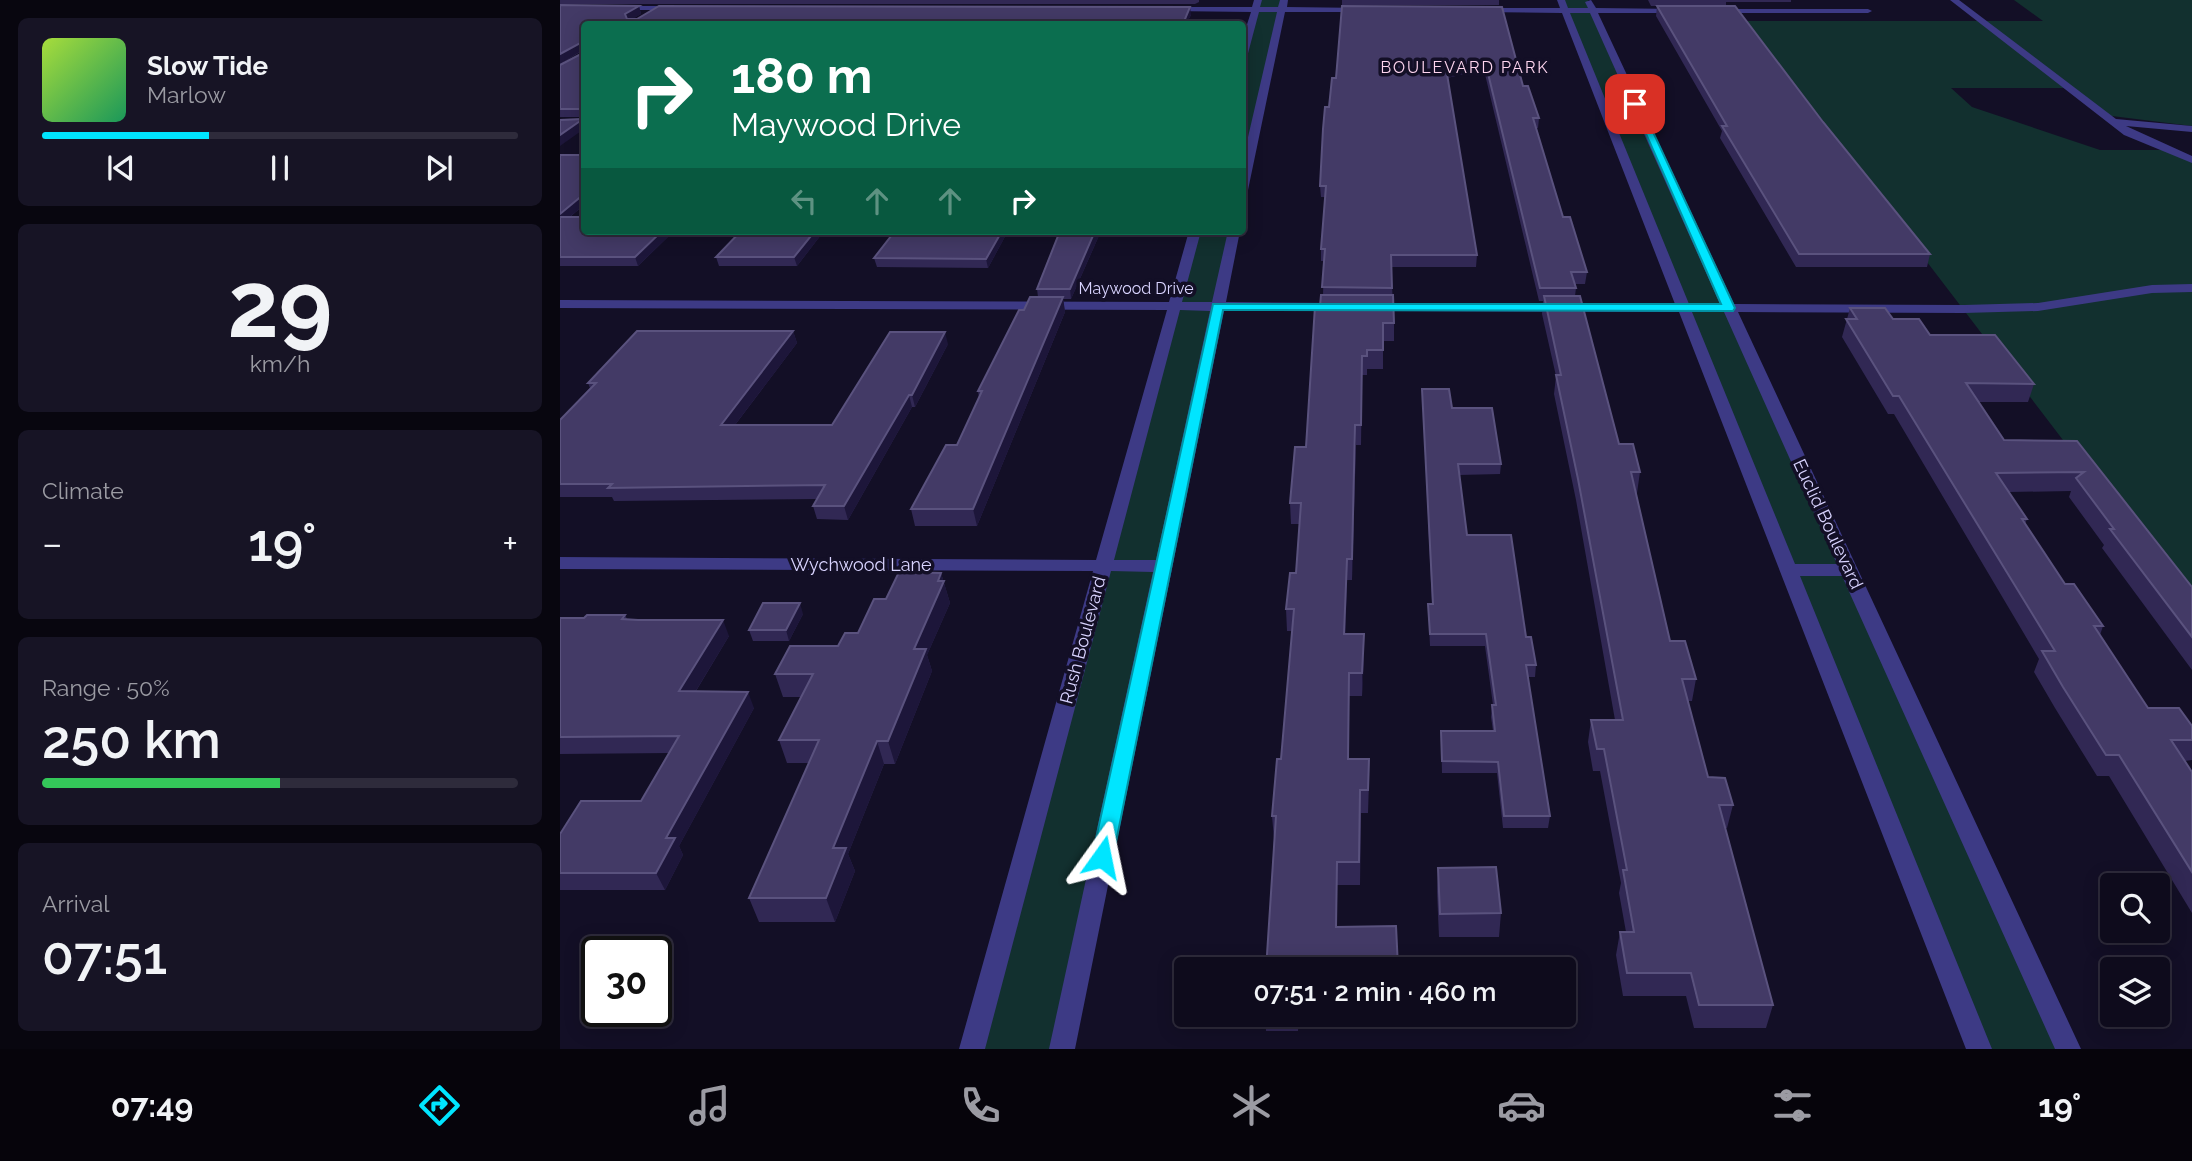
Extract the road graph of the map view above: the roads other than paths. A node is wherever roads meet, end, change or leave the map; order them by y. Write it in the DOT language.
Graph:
graph roads {
  1 [pos="672,0"];
  2 [pos="1835,0"];
  3 [pos="1954,0"];
  4 [pos="1257,5"];
  5 [pos="1283,5"];
  6 [pos="1563,5"];
  7 [pos="1590,5"];
  8 [pos="601,8"];
  9 [pos="660,8"];
  10 [pos="689,8"];
  11 [pos="1156,9"];
  12 [pos="1382,10"];
  13 [pos="1465,10"];
  14 [pos="1685,10"];
  15 [pos="1710,11"];
  16 [pos="1846,11"];
  17 [pos="1868,11"];
  18 [pos="643,18"];
  19 [pos="1246,43"];
  20 [pos="2114,122"];
  21 [pos="1246,125"];
  22 [pos="1256,125"];
  23 [pos="1628,126"];
  24 [pos="2192,129"];
  25 [pos="2192,160"];
  26 [pos="1246,171"];
  27 [pos="1194,235"];
  28 [pos="1233,235"];
  29 [pos="2192,288"];
  30 [pos="560,304"];
  31 [pos="1174,306"];
  32 [pos="1218,306"];
  33 [pos="1684,308"];
  34 [pos="1729,308"];
  35 [pos="560,564"];
  36 [pos="1103,566"];
  37 [pos="1163,566"];
  38 [pos="1788,570"];
  39 [pos="1849,570"];
  40 [pos="972,1049"];
  41 [pos="1062,1049"];
  42 [pos="1979,1049"];
  43 [pos="2068,1049"];
  1 -- 9 [label="street"];
  2 -- 16 [label="street"];
  3 -- 20 [label="street"];
  4 -- 5 [label="street"];
  4 -- 11 [label="street"];
  4 -- 19 [label="street"];
  5 -- 12 [label="street"];
  5 -- 22 [label="street"];
  6 -- 7 [label="street"];
  6 -- 13 [label="street"];
  6 -- 23 [label="street, Euclid Boulevard"];
  7 -- 14 [label="street"];
  7 -- 23 [label="street, Euclid Boulevard"];
  8 -- 9 [label="street"];
  9 -- 10 [label="street"];
  9 -- 18 [label="street"];
  15 -- 16 [label="street"];
  16 -- 17 [label="street"];
  20 -- 24 [label="street"];
  20 -- 25 [label="street"];
  21 -- 22 [label="street"];
  22 -- 26 [label="street"];
  23 -- 33 [label="street, Euclid Boulevard"];
  23 -- 34 [label="street, Euclid Boulevard"];
  27 -- 31 [label="street, Rush Boulevard"];
  28 -- 32 [label="street"];
  29 -- 34 [label="street, Maywood Drive"];
  30 -- 31 [label="street, Maywood Drive"];
  31 -- 32 [label="street, Maywood Drive"];
  31 -- 36 [label="street, Rush Boulevard"];
  32 -- 33 [label="street, Maywood Drive"];
  32 -- 37 [label="street"];
  33 -- 34 [label="street, Maywood Drive"];
  33 -- 38 [label="street, Euclid Boulevard"];
  34 -- 39 [label="street, Euclid Boulevard"];
  35 -- 36 [label="street, Wychwood Lane"];
  36 -- 37 [label="street, Wychwood Lane"];
  36 -- 40 [label="street, Rush Boulevard"];
  37 -- 41 [label="street"];
  38 -- 39 [label="street"];
  38 -- 42 [label="street, Euclid Boulevard"];
  39 -- 43 [label="street, Euclid Boulevard"];
}
